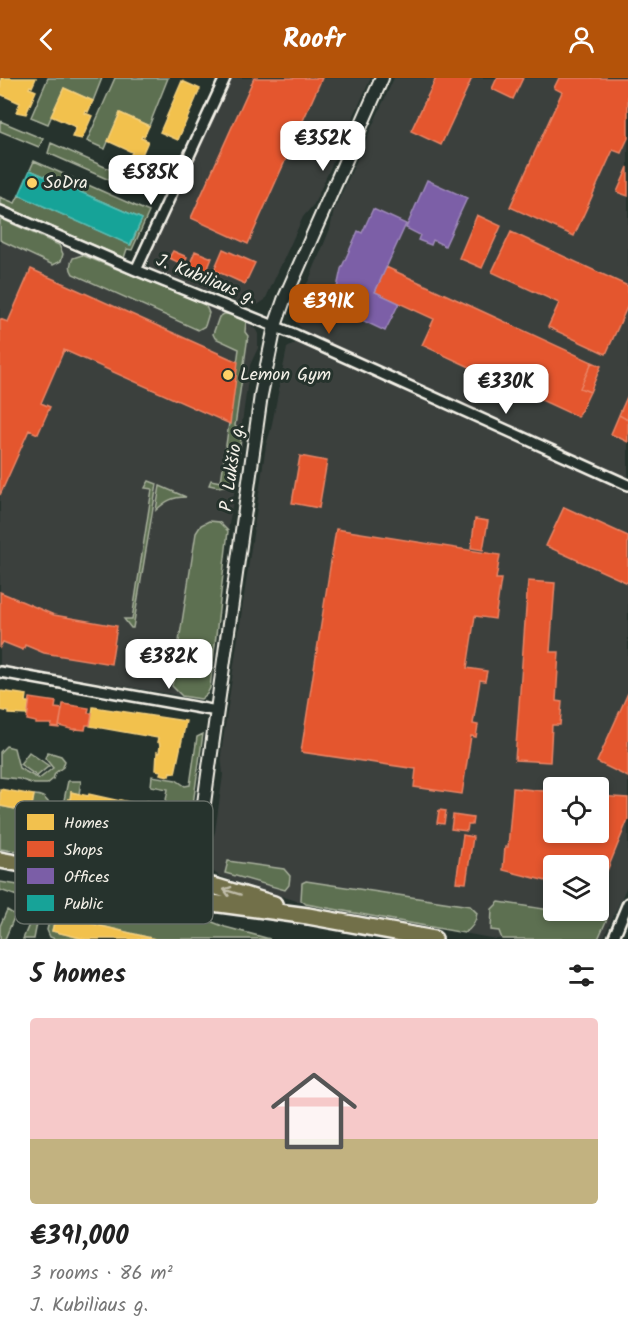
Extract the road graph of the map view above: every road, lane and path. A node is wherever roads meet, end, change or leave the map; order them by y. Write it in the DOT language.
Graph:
graph roads {
  1 [pos="225,78"];
  2 [pos="382,78"];
  3 [pos="0,211"];
  4 [pos="136,270"];
  5 [pos="275,326"];
  6 [pos="628,485"];
  7 [pos="0,672"];
  8 [pos="217,711"];
  9 [pos="204,801"];
  10 [pos="0,860"];
  11 [pos="15,863"];
  12 [pos="213,886"];
  13 [pos="213,903"];
  14 [pos="628,903"];
  15 [pos="308,916"];
  16 [pos="434,939"];
  17 [pos="613,939"];
  1 -- 4 [label="street"];
  2 -- 5 [label="street, P. Lukšio g."];
  3 -- 4 [label="street, J. Kubiliaus g."];
  4 -- 5 [label="street, J. Kubiliaus g."];
  5 -- 6 [label="street, J. Kubiliaus g."];
  5 -- 8 [label="street, P. Lukšio g."];
  7 -- 8 [label="street"];
  8 -- 9 [label="street, P. Lukšio g."];
  10 -- 11 [label="main road"];
  15 -- 12 [label="main road, one-way"];
  13 -- 15 [label="main road"];
  14 -- 17 [label="street"];
  15 -- 16 [label="main road"];
}
